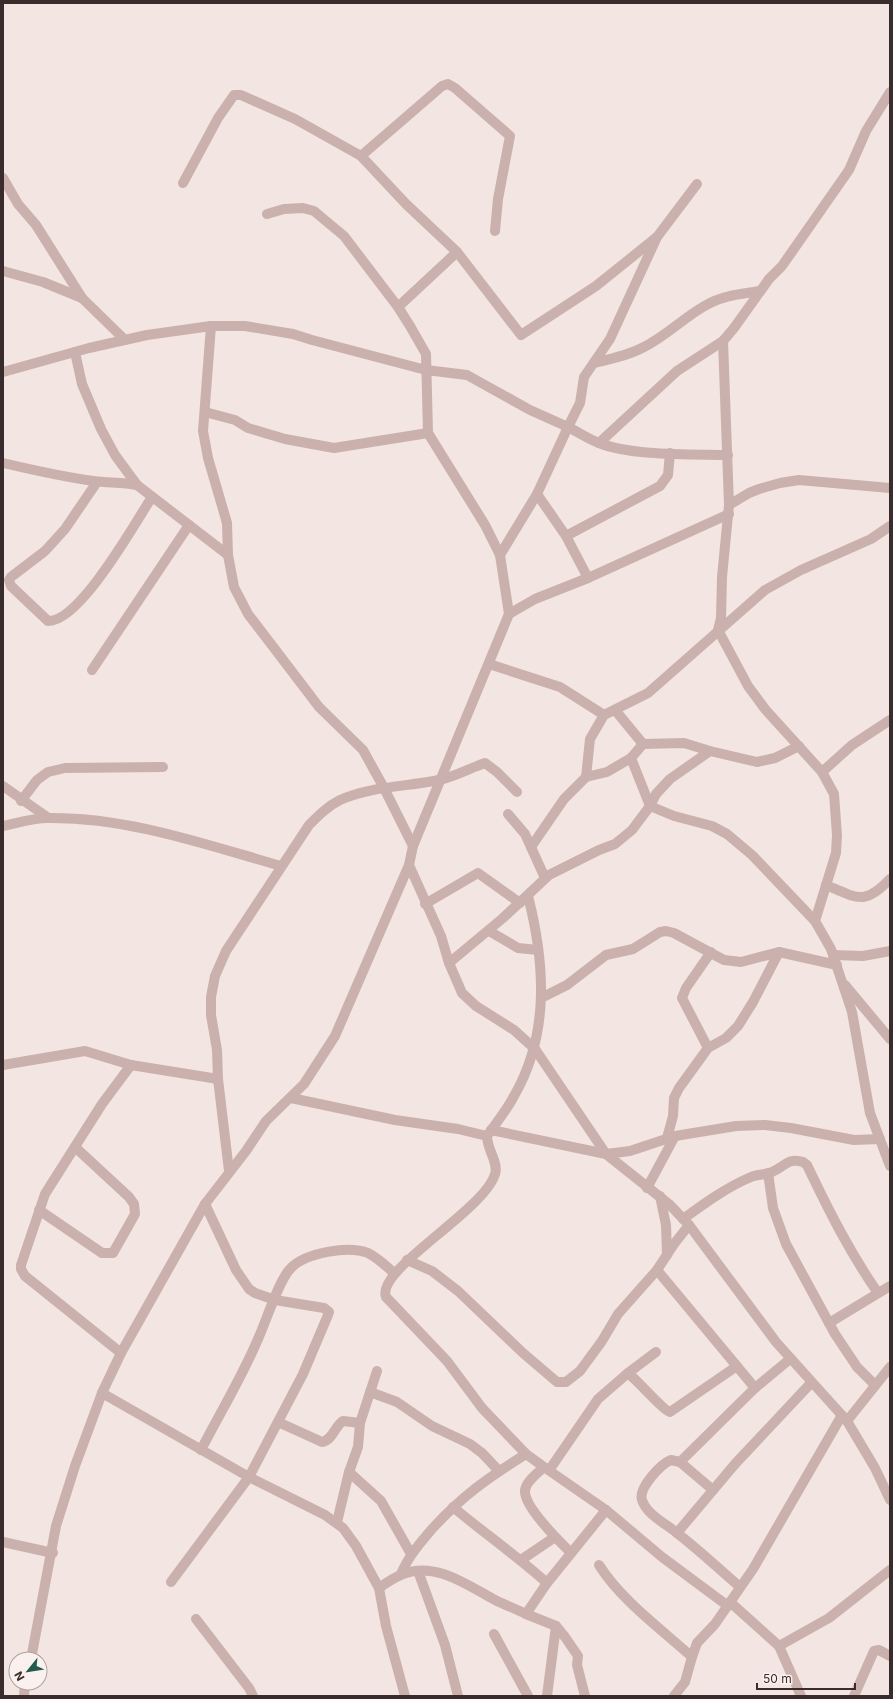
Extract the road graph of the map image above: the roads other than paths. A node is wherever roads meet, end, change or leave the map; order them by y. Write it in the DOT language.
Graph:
graph roads {
  1 [pos="890,92"];
  2 [pos="361,156"];
  3 [pos="3,178"];
  4 [pos="183,183"];
  5 [pos="697,184"];
  6 [pos="267,214"];
  7 [pos="495,231"];
  8 [pos="657,237"];
  9 [pos="457,252"];
  10 [pos="3,272"];
  11 [pos="760,291"];
  12 [pos="82,298"];
  13 [pos="398,307"];
  14 [pos="211,326"];
  15 [pos="125,340"];
  16 [pos="723,341"];
  17 [pos="75,352"];
  18 [pos="594,363"];
  19 [pos="426,370"];
  20 [pos="3,372"];
  21 [pos="205,412"];
  22 [pos="568,427"];
  23 [pos="428,433"];
  24 [pos="599,443"];
  25 [pos="670,453"];
  26 [pos="728,454"];
  27 [pos="3,463"];
  28 [pos="96,482"];
  29 [pos="137,485"];
  30 [pos="890,488"];
  31 [pos="537,494"];
  32 [pos="152,497"];
  33 [pos="729,509"];
  34 [pos="189,525"];
  35 [pos="890,526"];
  36 [pos="566,536"];
  37 [pos="228,555"];
  38 [pos="500,555"];
  39 [pos="588,578"];
  40 [pos="510,614"];
  41 [pos="718,630"];
  42 [pos="489,664"];
  43 [pos="92,670"];
  44 [pos="615,710"];
  45 [pos="604,715"];
  46 [pos="890,720"];
  47 [pos="643,744"];
  48 [pos="799,746"];
  49 [pos="710,751"];
  50 [pos="632,758"];
  51 [pos="163,767"];
  52 [pos="822,772"];
  53 [pos="586,777"];
  54 [pos="440,780"];
  55 [pos="3,786"];
  56 [pos="384,788"];
  57 [pos="517,792"];
  58 [pos="21,801"];
  59 [pos="650,806"];
  60 [pos="508,814"];
  61 [pos="47,817"];
  62 [pos="3,826"];
  63 [pos="413,846"];
  64 [pos="531,847"];
  65 [pos="409,865"];
  66 [pos="280,866"];
  67 [pos="545,878"];
  68 [pos="890,880"];
  69 [pos="826,885"];
  70 [pos="528,896"];
  71 [pos="520,903"];
  72 [pos="425,904"];
  73 [pos="815,921"];
  74 [pos="488,931"];
  75 [pos="538,950"];
  76 [pos="890,951"];
  77 [pos="711,952"];
  78 [pos="779,952"];
  79 [pos="833,955"];
  80 [pos="449,963"];
  81 [pos="837,965"];
  82 [pos="842,981"];
  83 [pos="541,998"];
  84 [pos="890,1038"];
  85 [pos="708,1048"];
  86 [pos="535,1049"];
  87 [pos="3,1065"];
  88 [pos="131,1065"];
  89 [pos="218,1079"];
  90 [pos="291,1098"];
  91 [pos="489,1133"];
  92 [pos="671,1137"];
  93 [pos="880,1138"];
  94 [pos="75,1147"];
  95 [pos="888,1149"];
  96 [pos="606,1154"];
  97 [pos="890,1166"];
  98 [pos="229,1171"];
  99 [pos="768,1173"];
  100 [pos="647,1188"];
  101 [pos="660,1196"];
  102 [pos="204,1204"];
  103 [pos="39,1210"];
  104 [pos="686,1222"];
  105 [pos="667,1255"];
  106 [pos="406,1260"];
  107 [pos="657,1270"];
  108 [pos="394,1273"];
  109 [pos="890,1286"];
  110 [pos="878,1293"];
  111 [pos="275,1300"];
  112 [pos="829,1323"];
  113 [pos="656,1352"];
  114 [pos="121,1353"];
  115 [pos="790,1358"];
  116 [pos="737,1366"];
  117 [pos="890,1367"];
  118 [pos="377,1371"];
  119 [pos="628,1373"];
  120 [pos="811,1382"];
  121 [pos="875,1385"];
  122 [pos="755,1388"];
  123 [pos="370,1392"];
  124 [pos="102,1393"];
  125 [pos="844,1418"];
  126 [pos="278,1422"];
  127 [pos="360,1423"];
  128 [pos="201,1450"];
  129 [pos="526,1454"];
  130 [pos="680,1462"];
  131 [pos="547,1468"];
  132 [pos="499,1471"];
  133 [pos="349,1472"];
  134 [pos="249,1477"];
  135 [pos="713,1490"];
  136 [pos="890,1500"];
  137 [pos="453,1507"];
  138 [pos="606,1510"];
  139 [pos="337,1522"];
  140 [pos="677,1533"];
  141 [pos="555,1537"];
  142 [pos="3,1542"];
  143 [pos="53,1553"];
  144 [pos="411,1554"];
  145 [pos="571,1554"];
  146 [pos="521,1560"];
  147 [pos="599,1565"];
  148 [pos="890,1570"];
  149 [pos="418,1571"];
  150 [pos="401,1574"];
  151 [pos="171,1582"];
  152 [pos="547,1583"];
  153 [pos="740,1587"];
  154 [pos="380,1588"];
  155 [pos="729,1604"];
  156 [pos="526,1614"];
  157 [pos="196,1619"];
  158 [pos="556,1626"];
  159 [pos="494,1634"];
  160 [pos="779,1646"];
  161 [pos="33,1651"];
  162 [pos="890,1656"];
  163 [pos="692,1657"];
  164 [pos="253,1696"];
  165 [pos="405,1696"];
  166 [pos="458,1696"];
  167 [pos="528,1696"];
  168 [pos="547,1696"];
  169 [pos="585,1696"];
  170 [pos="674,1696"];
  171 [pos="801,1696"];
  172 [pos="854,1696"];
  1 -- 11 [label="street"];
  2 -- 4 [label="street"];
  2 -- 7 [label="street"];
  2 -- 9 [label="street"];
  3 -- 12 [label="street"];
  5 -- 8 [label="street"];
  6 -- 13 [label="street"];
  8 -- 9 [label="street"];
  8 -- 18 [label="street"];
  9 -- 13 [label="street"];
  10 -- 12 [label="street"];
  11 -- 16 [label="street"];
  11 -- 18 [label="street"];
  12 -- 15 [label="street"];
  13 -- 19 [label="street"];
  14 -- 15 [label="street"];
  14 -- 19 [label="street"];
  14 -- 21 [label="street"];
  15 -- 17 [label="street"];
  16 -- 24 [label="street"];
  16 -- 26 [label="street"];
  17 -- 20 [label="street"];
  17 -- 29 [label="street"];
  18 -- 22 [label="street"];
  19 -- 22 [label="street"];
  19 -- 23 [label="street"];
  21 -- 23 [label="street"];
  21 -- 37 [label="street"];
  22 -- 24 [label="street"];
  22 -- 31 [label="street"];
  23 -- 38 [label="street"];
  24 -- 25 [label="street"];
  25 -- 26 [label="street"];
  25 -- 36 [label="street"];
  26 -- 33 [label="street"];
  27 -- 28 [label="street"];
  28 -- 29 [label="street"];
  28 -- 32 [label="street"];
  29 -- 32 [label="street"];
  30 -- 33 [label="street"];
  31 -- 36 [label="street"];
  31 -- 38 [label="street"];
  32 -- 34 [label="street"];
  33 -- 39 [label="street"];
  33 -- 41 [label="street"];
  34 -- 37 [label="street"];
  34 -- 43 [label="street"];
  35 -- 41 [label="street"];
  36 -- 39 [label="street"];
  37 -- 56 [label="street"];
  38 -- 40 [label="street"];
  39 -- 40 [label="street"];
  40 -- 42 [label="street"];
  41 -- 44 [label="street"];
  41 -- 48 [label="street"];
  42 -- 45 [label="street"];
  42 -- 54 [label="street"];
  44 -- 45 [label="street"];
  44 -- 47 [label="street"];
  45 -- 53 [label="street"];
  46 -- 52 [label="street"];
  47 -- 49 [label="street"];
  47 -- 50 [label="street"];
  48 -- 49 [label="street"];
  48 -- 52 [label="street"];
  49 -- 59 [label="street"];
  50 -- 53 [label="street"];
  50 -- 59 [label="street"];
  51 -- 58 [label="street"];
  52 -- 69 [label="street"];
  53 -- 64 [label="street"];
  54 -- 56 [label="street"];
  54 -- 57 [label="street"];
  54 -- 63 [label="street"];
  55 -- 58 [label="street"];
  56 -- 63 [label="street"];
  56 -- 66 [label="street"];
  58 -- 61 [label="street"];
  59 -- 67 [label="street"];
  59 -- 73 [label="street"];
  60 -- 64 [label="street"];
  61 -- 62 [label="street"];
  61 -- 66 [label="street"];
  63 -- 65 [label="street"];
  64 -- 67 [label="street"];
  65 -- 72 [label="street"];
  65 -- 90 [label="street"];
  66 -- 89 [label="street"];
  67 -- 70 [label="street"];
  68 -- 69 [label="street"];
  69 -- 73 [label="street"];
  70 -- 71 [label="street"];
  70 -- 75 [label="street"];
  71 -- 72 [label="street"];
  71 -- 74 [label="street"];
  72 -- 80 [label="street"];
  73 -- 79 [label="street"];
  74 -- 75 [label="street"];
  74 -- 80 [label="street"];
  75 -- 83 [label="street"];
  76 -- 79 [label="street"];
  77 -- 78 [label="street"];
  77 -- 83 [label="street"];
  77 -- 85 [label="street"];
  78 -- 81 [label="street"];
  78 -- 85 [label="street"];
  79 -- 81 [label="street"];
  80 -- 86 [label="street"];
  81 -- 82 [label="street"];
  82 -- 84 [label="street"];
  82 -- 93 [label="street"];
  83 -- 86 [label="street"];
  85 -- 92 [label="street"];
  86 -- 91 [label="street"];
  86 -- 96 [label="street"];
  87 -- 88 [label="street"];
  88 -- 89 [label="street"];
  88 -- 94 [label="street"];
  89 -- 98 [label="street"];
  90 -- 91 [label="street"];
  90 -- 98 [label="street"];
  91 -- 96 [label="street"];
  91 -- 106 [label="street"];
  92 -- 93 [label="street"];
  92 -- 96 [label="street"];
  92 -- 100 [label="street"];
  93 -- 95 [label="street"];
  94 -- 103 [label="street"];
  94 -- 103 [label="street"];
  95 -- 97 [label="street"];
  96 -- 100 [label="street"];
  98 -- 102 [label="street"];
  99 -- 104 [label="street"];
  99 -- 110 [label="street"];
  99 -- 112 [label="street"];
  100 -- 101 [label="street"];
  101 -- 104 [label="street"];
  101 -- 105 [label="street"];
  102 -- 111 [label="street"];
  102 -- 114 [label="street"];
  103 -- 114 [label="street"];
  104 -- 105 [label="street"];
  104 -- 115 [label="street"];
  105 -- 107 [label="street"];
  106 -- 107 [label="street"];
  106 -- 108 [label="street"];
  107 -- 116 [label="street"];
  108 -- 111 [label="street"];
  108 -- 129 [label="street"];
  109 -- 110 [label="street"];
  110 -- 112 [label="street"];
  111 -- 126 [label="street"];
  111 -- 128 [label="street"];
  112 -- 121 [label="street"];
  113 -- 119 [label="street"];
  114 -- 124 [label="street"];
  115 -- 120 [label="street"];
  115 -- 122 [label="street"];
  116 -- 119 [label="street"];
  116 -- 122 [label="street"];
  117 -- 121 [label="street"];
  118 -- 123 [label="street"];
  119 -- 131 [label="street"];
  120 -- 125 [label="street"];
  120 -- 135 [label="street"];
  121 -- 125 [label="street"];
  122 -- 130 [label="street"];
  123 -- 127 [label="street"];
  123 -- 132 [label="street"];
  124 -- 128 [label="street"];
  124 -- 143 [label="street"];
  125 -- 136 [label="street"];
  125 -- 153 [label="street"];
  126 -- 127 [label="street"];
  126 -- 134 [label="street"];
  127 -- 133 [label="street"];
  128 -- 134 [label="street"];
  129 -- 131 [label="street"];
  129 -- 132 [label="street"];
  130 -- 135 [label="street"];
  130 -- 140 [label="street"];
  131 -- 138 [label="street"];
  131 -- 141 [label="street"];
  132 -- 137 [label="street"];
  133 -- 139 [label="street"];
  133 -- 144 [label="street"];
  134 -- 139 [label="street"];
  134 -- 151 [label="street"];
  135 -- 140 [label="street"];
  137 -- 144 [label="street"];
  137 -- 146 [label="street"];
  138 -- 145 [label="street"];
  138 -- 155 [label="street"];
  139 -- 154 [label="street"];
  140 -- 153 [label="street"];
  141 -- 145 [label="street"];
  141 -- 146 [label="street"];
  142 -- 143 [label="street"];
  143 -- 161 [label="street"];
  144 -- 150 [label="street"];
  145 -- 152 [label="street"];
  146 -- 152 [label="street"];
  147 -- 163 [label="street"];
  148 -- 160 [label="street"];
  149 -- 150 [label="street"];
  149 -- 156 [label="street"];
  149 -- 166 [label="street"];
  150 -- 154 [label="street"];
  152 -- 156 [label="street"];
  153 -- 155 [label="street"];
  154 -- 165 [label="street"];
  155 -- 160 [label="street"];
  155 -- 163 [label="street"];
  156 -- 158 [label="street"];
  157 -- 164 [label="street"];
  158 -- 168 [label="street"];
  158 -- 169 [label="street"];
  159 -- 167 [label="street"];
  160 -- 171 [label="street"];
  162 -- 172 [label="street"];
  163 -- 170 [label="street"];
}
